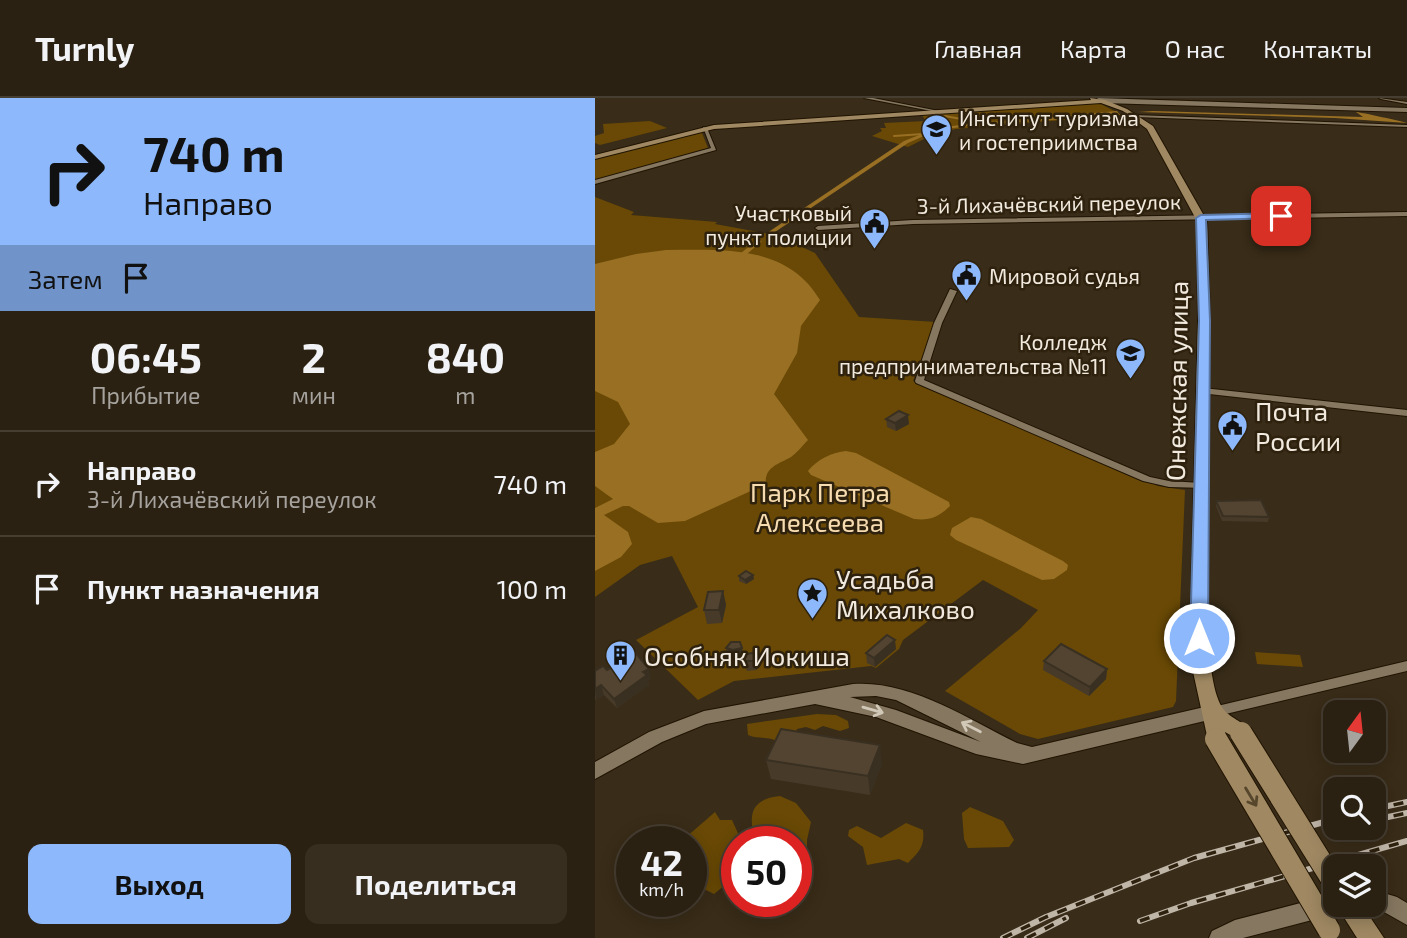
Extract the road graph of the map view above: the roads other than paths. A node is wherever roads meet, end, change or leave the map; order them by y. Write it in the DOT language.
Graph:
graph roads {
  1 [pos="866,98"];
  2 [pos="1093,98"];
  3 [pos="1381,98"];
  4 [pos="1102,99"];
  5 [pos="1407,103"];
  6 [pos="1407,110"];
  7 [pos="942,112"];
  8 [pos="1136,116"];
  9 [pos="1407,126"];
  10 [pos="705,128"];
  11 [pos="595,157"];
  12 [pos="595,182"];
  13 [pos="1407,209"];
  14 [pos="1392,214"];
  15 [pos="1407,214"];
  16 [pos="1201,218"];
  17 [pos="818,228"];
  18 [pos="953,291"];
  19 [pos="1203,391"];
  20 [pos="1407,413"];
  21 [pos="1201,486"];
  22 [pos="1407,666"];
  23 [pos="1213,712"];
  24 [pos="595,771"];
  25 [pos="1323,865"];
  26 [pos="1386,903"];
  27 [pos="1323,907"];
  28 [pos="1407,915"];
  29 [pos="1332,935"];
  30 [pos="1220,938"];
  1 -- 7 [label="street"];
  2 -- 4 [label="main road, Онежская улица"];
  3 -- 5 [label="street"];
  4 -- 6 [label="street"];
  4 -- 7 [label="main road"];
  4 -- 8 [label="main road, Онежская улица"];
  7 -- 10 [label="main road"];
  8 -- 9 [label="street"];
  8 -- 16 [label="main road, Онежская улица"];
  10 -- 11 [label="main road"];
  10 -- 12 [label="street"];
  13 -- 14 [label="street"];
  14 -- 15 [label="street, 3-й Лихачёвский переулок"];
  14 -- 16 [label="street, 3-й Лихачёвский переулок"];
  16 -- 17 [label="street, 3-й Лихачёвский переулок"];
  16 -- 19 [label="main road, Онежская улица"];
  18 -- 21 [label="street"];
  19 -- 20 [label="street"];
  19 -- 21 [label="main road, Онежская улица"];
  21 -- 23 [label="main road, Онежская улица"];
  22 -- 23 [label="street"];
  23 -- 24 [label="street"];
  23 -- 25 [label="main road, bridge"];
  23 -- 29 [label="main road, Онежская улица, one-way, bridge"];
  26 -- 28 [label="street"];
  27 -- 30 [label="street"];
}
